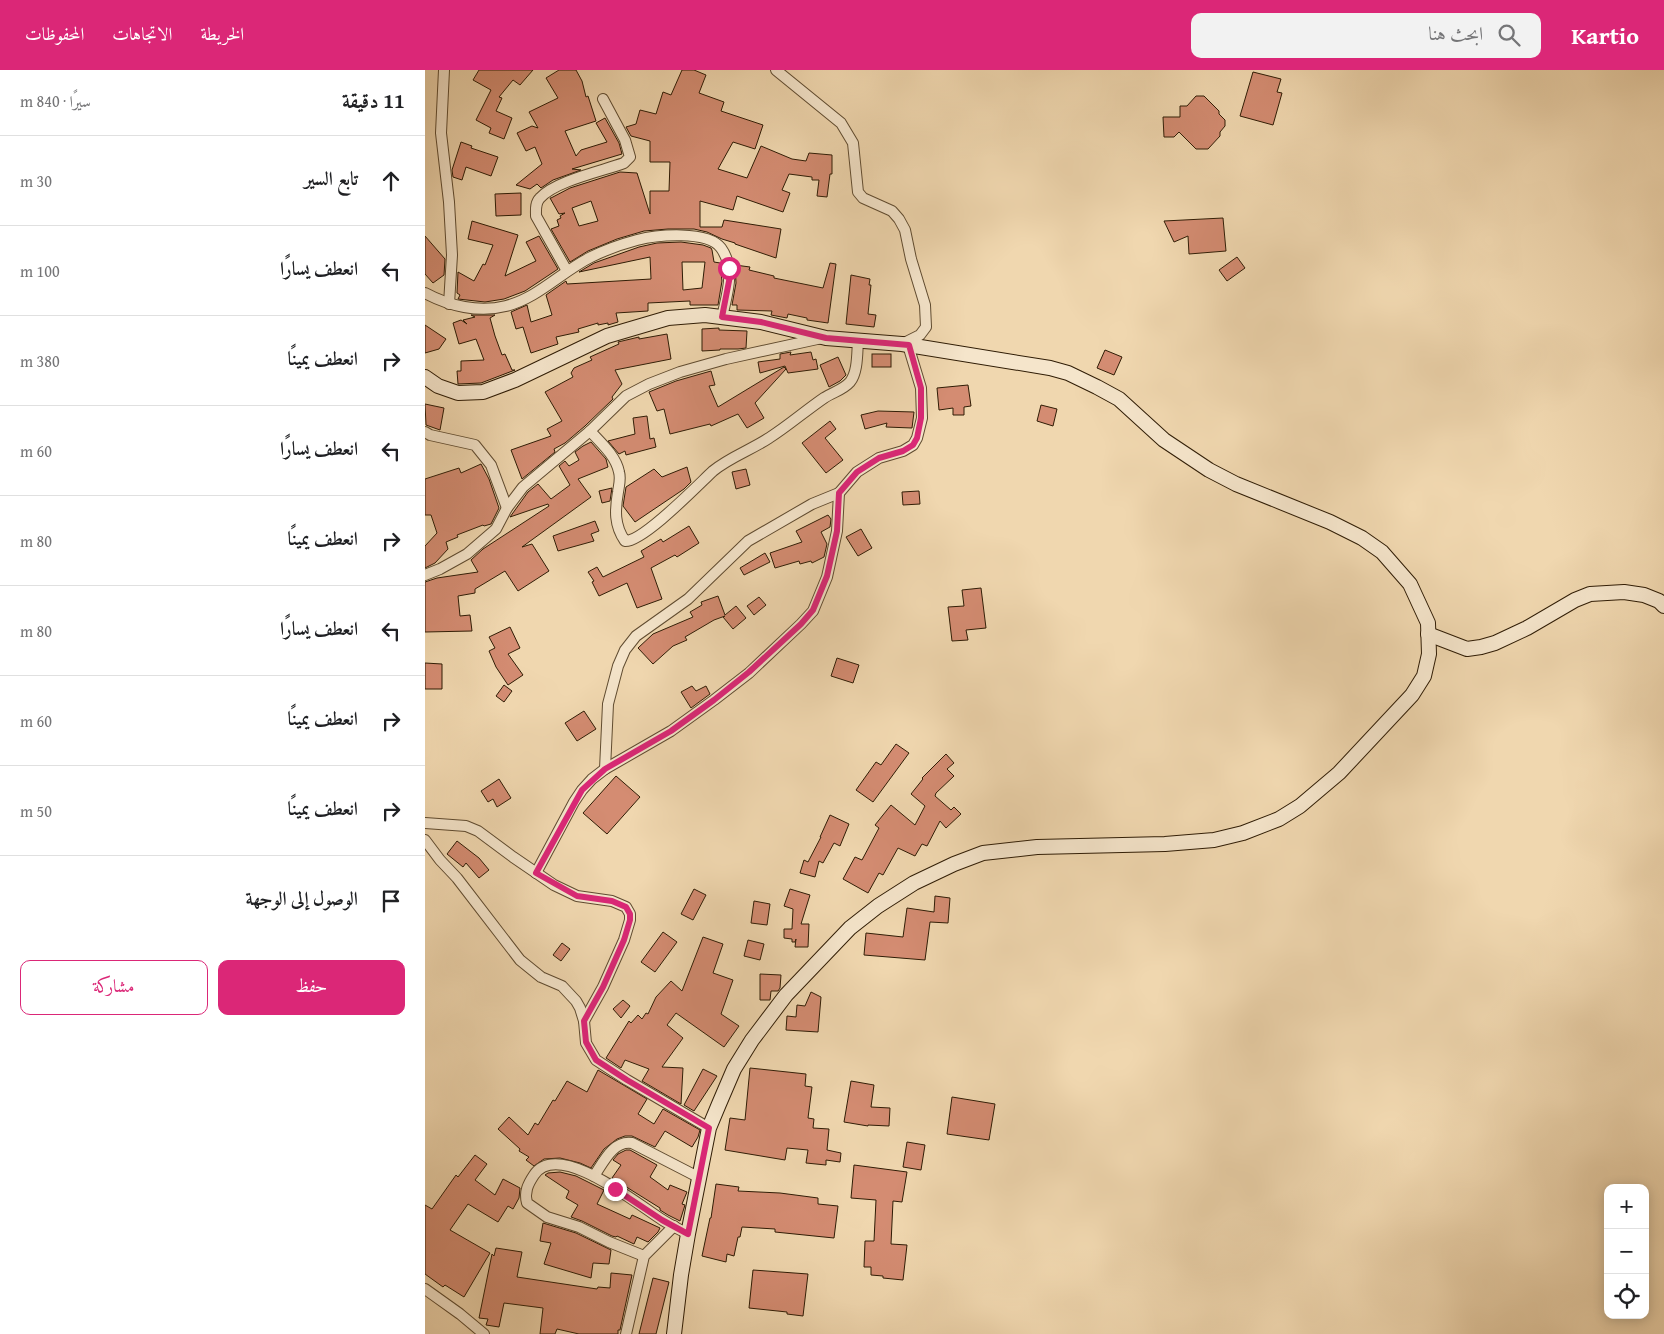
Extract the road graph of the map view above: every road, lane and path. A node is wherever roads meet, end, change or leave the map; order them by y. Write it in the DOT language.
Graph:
graph roads {
  1 [pos="444,70"];
  2 [pos="776,70"];
  3 [pos="603,99"];
  4 [pos="567,271"];
  5 [pos="425,293"];
  6 [pos="449,304"];
  7 [pos="722,317"];
  8 [pos="826,338"];
  9 [pos="858,341"];
  10 [pos="905,344"];
  11 [pos="425,377"];
  12 [pos="591,431"];
  13 [pos="425,432"];
  14 [pos="839,493"];
  15 [pos="507,508"];
  16 [pos="425,575"];
  17 [pos="1664,606"];
  18 [pos="1428,634"];
  19 [pos="605,769"];
  20 [pos="425,823"];
  21 [pos="425,840"];
  22 [pos="536,873"];
  23 [pos="584,1021"];
  24 [pos="709,1128"];
  25 [pos="595,1176"];
  26 [pos="700,1178"];
  27 [pos="674,1226"];
  28 [pos="688,1234"];
  29 [pos="644,1256"];
  30 [pos="425,1289"];
  31 [pos="483,1334"];
  32 [pos="626,1334"];
  33 [pos="674,1334"];
  1 -- 6 [label="street"];
  2 -- 10 [label="street"];
  3 -- 4 [label="street"];
  4 -- 6 [label="street"];
  4 -- 7 [label="street"];
  5 -- 6 [label="street"];
  7 -- 8 [label="street"];
  7 -- 11 [label="street"];
  8 -- 9 [label="street"];
  8 -- 12 [label="street"];
  9 -- 10 [label="street"];
  9 -- 12 [label="street"];
  10 -- 14 [label="street"];
  10 -- 18 [label="street"];
  12 -- 15 [label="street"];
  13 -- 15 [label="street"];
  14 -- 19 [label="street"];
  14 -- 19 [label="street"];
  15 -- 16 [label="street"];
  17 -- 18 [label="street"];
  18 -- 24 [label="street"];
  19 -- 22 [label="street"];
  20 -- 22 [label="street"];
  21 -- 23 [label="street"];
  22 -- 23 [label="street"];
  23 -- 24 [label="street"];
  24 -- 26 [label="street"];
  25 -- 26 [label="street"];
  25 -- 27 [label="street"];
  25 -- 29 [label="street"];
  26 -- 28 [label="street"];
  27 -- 28 [label="street"];
  27 -- 29 [label="street"];
  28 -- 33 [label="street"];
  29 -- 32 [label="street"];
  30 -- 31 [label="street"];
}
